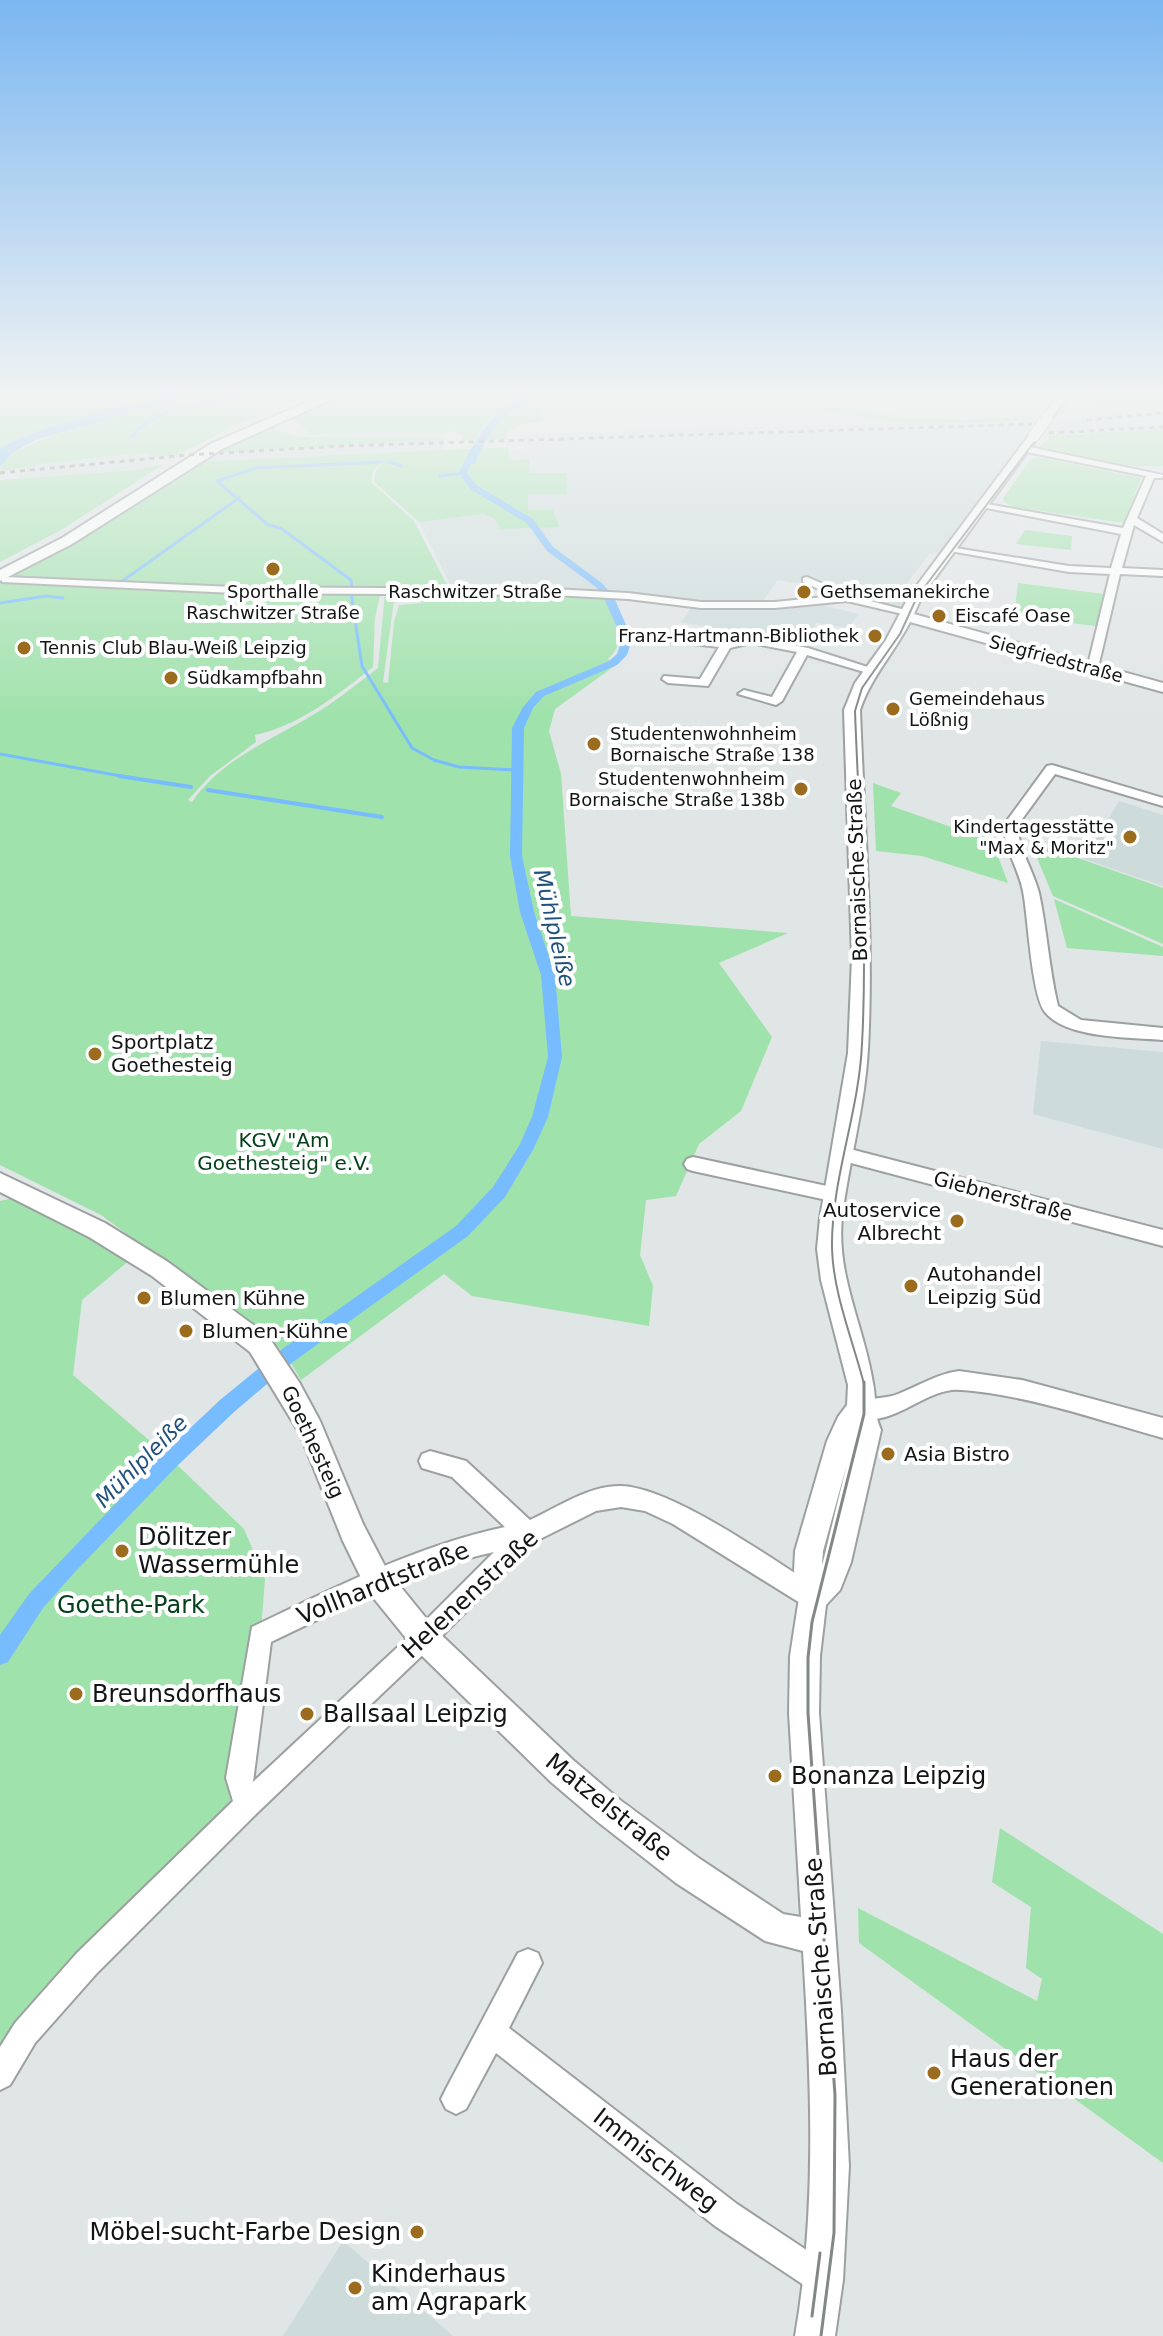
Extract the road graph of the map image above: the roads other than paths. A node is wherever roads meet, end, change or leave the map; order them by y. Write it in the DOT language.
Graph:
graph roads {
  1 [pos="113,501"];
  2 [pos="131,501"];
  3 [pos="985,501"];
  4 [pos="1142,501"];
  5 [pos="981,506"];
  6 [pos="1131,518"];
  7 [pos="1127,532"];
  8 [pos="1163,539"];
  9 [pos="949,550"];
  10 [pos="0,566"];
  11 [pos="1117,573"];
  12 [pos="1163,573"];
  13 [pos="3,578"];
  14 [pos="807,580"];
  15 [pos="847,598"];
  16 [pos="905,616"];
  17 [pos="671,639"];
  18 [pos="726,645"];
  19 [pos="804,650"];
  20 [pos="1093,669"];
  21 [pos="871,670"];
  22 [pos="668,679"];
  23 [pos="1163,688"];
  24 [pos="744,694"];
  25 [pos="1163,802"];
  26 [pos="1163,1034"];
  27 [pos="842,1154"];
  28 [pos="693,1164"];
  29 [pos="0,1182"];
  30 [pos="836,1195"];
  31 [pos="1163,1238"];
  32 [pos="860,1409"];
  33 [pos="1163,1428"];
  34 [pos="430,1461"];
  35 [pos="528,1533"];
  36 [pos="377,1580"];
  37 [pos="813,1598"];
  38 [pos="424,1638"];
  39 [pos="247,1805"];
  40 [pos="819,1938"];
  41 [pos="528,1963"];
  42 [pos="493,2033"];
  43 [pos="0,2075"];
  44 [pos="456,2099"];
  45 [pos="824,2280"];
  46 [pos="815,2336"];
  1 -- 10 [label="highway"];
  2 -- 13 [label="highway"];
  3 -- 5 [label="main road, Bornaische Straße"];
  4 -- 6 [label="street"];
  5 -- 7 [label="street"];
  5 -- 9 [label="main road, Bornaische Straße"];
  6 -- 7 [label="street"];
  6 -- 8 [label="street"];
  7 -- 11 [label="street"];
  9 -- 11 [label="street"];
  9 -- 16 [label="main road, Bornaische Straße"];
  11 -- 12 [label="street"];
  11 -- 20 [label="street"];
  13 -- 15 [label="street, Raschwitzer Straße"];
  14 -- 15 [label="street, Raschwitzer Straße"];
  15 -- 16 [label="street, Raschwitzer Straße"];
  16 -- 20 [label="main road, Siegfriedstraße"];
  16 -- 21 [label="main road, Bornaische Straße"];
  17 -- 18 [label="street"];
  18 -- 19 [label="street"];
  18 -- 22 [label="street"];
  19 -- 21 [label="street"];
  19 -- 24 [label="street"];
  20 -- 23 [label="main road, Siegfriedstraße"];
  21 -- 27 [label="main road, Bornaische Straße"];
  25 -- 26 [label="street"];
  27 -- 30 [label="main road, Bornaische Straße"];
  27 -- 31 [label="street, Giebnerstraße"];
  28 -- 30 [label="street"];
  29 -- 36 [label="main road, Goethesteig"];
  30 -- 32 [label="main road, Bornaische Straße"];
  32 -- 33 [label="street"];
  32 -- 37 [label="main road, Bornaische Straße"];
  34 -- 35 [label="street"];
  35 -- 36 [label="street, Vollhardtstraße"];
  35 -- 37 [label="street, Helenenstraße"];
  35 -- 38 [label="street, Helenenstraße"];
  36 -- 38 [label="main road, Goethesteig"];
  36 -- 39 [label="street, Vollhardtstraße"];
  37 -- 40 [label="main road, Bornaische Straße"];
  38 -- 39 [label="street, Helenenstraße"];
  38 -- 40 [label="main road, Matzelstraße"];
  39 -- 43 [label="street, Helenenstraße"];
  40 -- 45 [label="main road, Bornaische Straße"];
  41 -- 42 [label="street"];
  42 -- 44 [label="street"];
  42 -- 45 [label="street, Immischweg"];
  45 -- 46 [label="main road, Bornaische Straße"];
}
